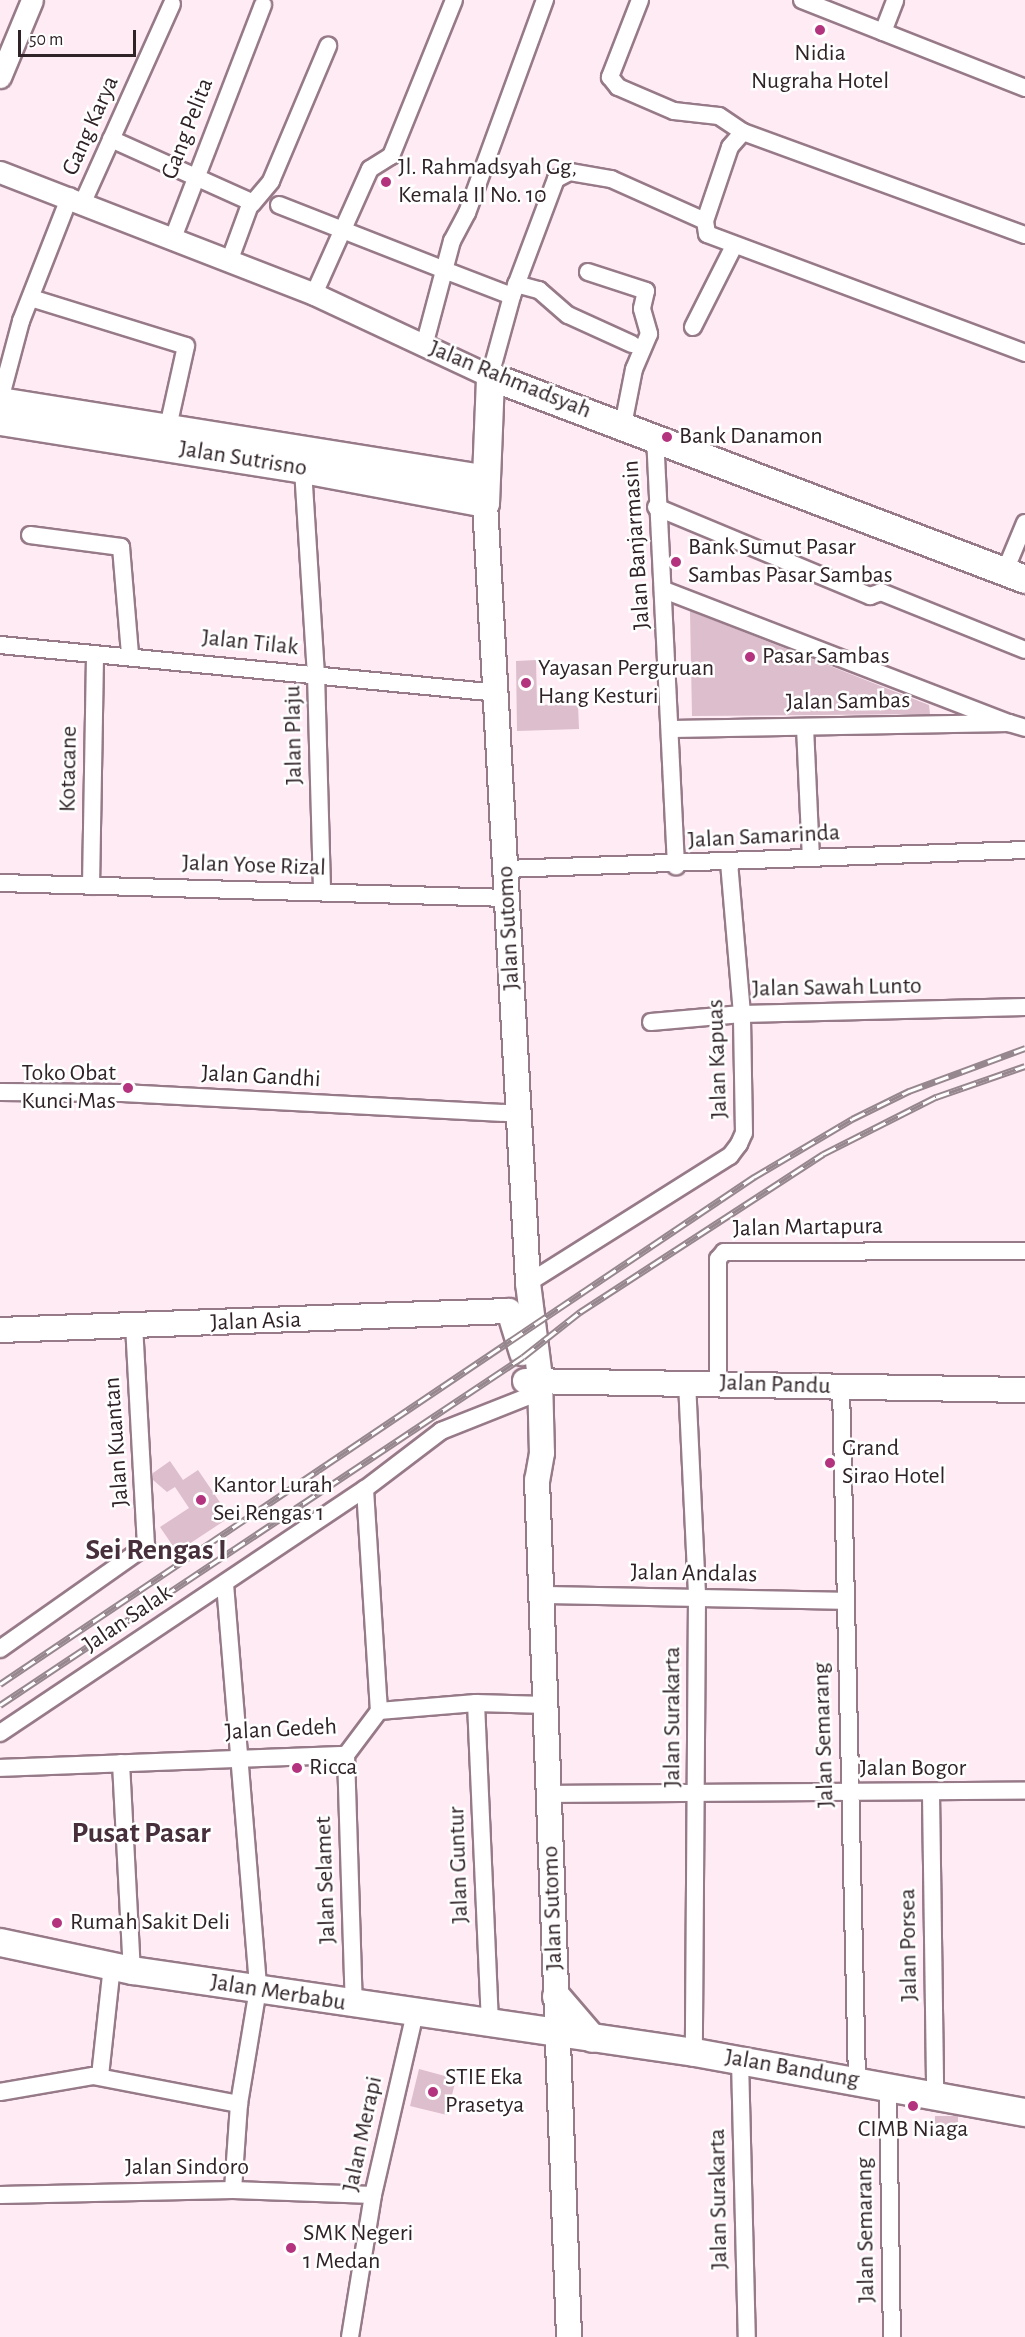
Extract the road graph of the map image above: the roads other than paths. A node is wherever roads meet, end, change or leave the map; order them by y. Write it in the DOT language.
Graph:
graph roads {
  1 [pos="32,0"];
  2 [pos="453,0"];
  3 [pos="545,0"];
  4 [pos="640,0"];
  5 [pos="802,0"];
  6 [pos="895,0"];
  7 [pos="172,4"];
  8 [pos="263,5"];
  9 [pos="883,32"];
  10 [pos="328,46"];
  11 [pos="0,77"];
  12 [pos="1025,88"];
  13 [pos="743,132"];
  14 [pos="111,139"];
  15 [pos="0,172"];
  16 [pos="196,175"];
  17 [pos="77,199"];
  18 [pos="252,204"];
  19 [pos="279,205"];
  20 [pos="705,221"];
  21 [pos="345,231"];
  22 [pos="1025,235"];
  23 [pos="173,238"];
  24 [pos="734,246"];
  25 [pos="230,259"];
  26 [pos="448,272"];
  27 [pos="588,272"];
  28 [pos="514,290"];
  29 [pos="315,294"];
  30 [pos="31,298"];
  31 [pos="693,327"];
  32 [pos="632,344"];
  33 [pos="424,346"];
  34 [pos="1025,353"];
  35 [pos="490,376"];
  36 [pos="0,400"];
  37 [pos="0,421"];
  38 [pos="623,425"];
  39 [pos="168,427"];
  40 [pos="655,436"];
  41 [pos="303,469"];
  42 [pos="485,491"];
  43 [pos="656,507"];
  44 [pos="1025,523"];
  45 [pos="30,535"];
  46 [pos="1015,575"];
  47 [pos="664,590"];
  48 [pos="0,645"];
  49 [pos="1025,650"];
  50 [pos="95,654"];
  51 [pos="130,655"];
  52 [pos="316,674"];
  53 [pos="495,693"];
  54 [pos="1017,726"];
  55 [pos="805,727"];
  56 [pos="672,729"];
  57 [pos="1025,850"];
  58 [pos="811,858"];
  59 [pos="729,863"];
  60 [pos="676,866"];
  61 [pos="505,869"];
  62 [pos="0,883"];
  63 [pos="91,885"];
  64 [pos="322,892"];
  65 [pos="507,898"];
  66 [pos="1025,1007"];
  67 [pos="742,1014"];
  68 [pos="651,1022"];
  69 [pos="0,1092"];
  70 [pos="519,1114"];
  71 [pos="1025,1251"];
  72 [pos="528,1283"];
  73 [pos="512,1313"];
  74 [pos="134,1325"];
  75 [pos="0,1330"];
  76 [pos="687,1382"];
  77 [pos="718,1382"];
  78 [pos="530,1385"];
  79 [pos="841,1388"];
  80 [pos="1025,1390"];
  81 [pos="365,1489"];
  82 [pos="225,1584"];
  83 [pos="542,1595"];
  84 [pos="697,1597"];
  85 [pos="845,1601"];
  86 [pos="0,1649"];
  87 [pos="476,1703"];
  88 [pos="546,1705"];
  89 [pos="380,1711"];
  90 [pos="0,1733"];
  91 [pos="346,1755"];
  92 [pos="238,1757"];
  93 [pos="121,1763"];
  94 [pos="0,1768"];
  95 [pos="1025,1791"];
  96 [pos="850,1793"];
  97 [pos="549,1794"];
  98 [pos="931,1794"];
  99 [pos="698,1796"];
  100 [pos="0,1942"];
  101 [pos="122,1968"];
  102 [pos="258,1989"];
  103 [pos="556,1996"];
  104 [pos="354,2004"];
  105 [pos="415,2013"];
  106 [pos="490,2025"];
  107 [pos="558,2035"];
  108 [pos="592,2038"];
  109 [pos="693,2052"];
  110 [pos="740,2060"];
  111 [pos="100,2076"];
  112 [pos="857,2080"];
  113 [pos="888,2087"];
  114 [pos="0,2092"];
  115 [pos="935,2096"];
  116 [pos="239,2104"];
  117 [pos="1025,2112"];
  118 [pos="233,2190"];
  119 [pos="0,2195"];
  120 [pos="374,2195"];
  121 [pos="350,2337"];
  122 [pos="569,2337"];
  123 [pos="747,2337"];
  124 [pos="892,2337"];
  1 -- 11 [label="street"];
  2 -- 21 [label="street"];
  3 -- 26 [label="street"];
  4 -- 13 [label="street"];
  5 -- 9 [label="street"];
  6 -- 9 [label="street"];
  7 -- 14 [label="street, Gang Karya"];
  8 -- 16 [label="street, Gang Pelita"];
  9 -- 12 [label="street"];
  10 -- 18 [label="street"];
  13 -- 20 [label="street"];
  13 -- 22 [label="street"];
  14 -- 16 [label="street"];
  14 -- 17 [label="street, Gang Karya"];
  15 -- 17 [label="street, Jalan Rahmadsyah"];
  16 -- 18 [label="street"];
  16 -- 23 [label="street, Gang Pelita"];
  17 -- 23 [label="street, Jalan Rahmadsyah"];
  17 -- 30 [label="street, Gang Karya"];
  18 -- 25 [label="street"];
  19 -- 21 [label="street"];
  20 -- 24 [label="street"];
  20 -- 28 [label="street"];
  21 -- 26 [label="street"];
  21 -- 29 [label="street"];
  23 -- 25 [label="street, Jalan Rahmadsyah"];
  24 -- 31 [label="street"];
  24 -- 34 [label="street"];
  25 -- 29 [label="street, Jalan Rahmadsyah"];
  26 -- 28 [label="street"];
  26 -- 33 [label="street"];
  27 -- 38 [label="street"];
  28 -- 32 [label="street"];
  28 -- 35 [label="street"];
  29 -- 33 [label="street, Jalan Rahmadsyah"];
  30 -- 36 [label="street, Gang Karya"];
  30 -- 39 [label="street"];
  33 -- 35 [label="street, Jalan Rahmadsyah"];
  35 -- 38 [label="main road, Jalan Rahmadsyah"];
  35 -- 42 [label="main road, Jalan Sutomo"];
  36 -- 39 [label="main road, Jalan Sutrisno"];
  37 -- 41 [label="main road, Jalan Sutrisno"];
  38 -- 40 [label="main road, Jalan Rahmadsyah"];
  39 -- 42 [label="main road, Jalan Sutrisno"];
  40 -- 43 [label="street, Jalan Banjarmasin"];
  40 -- 46 [label="main road, Jalan Rahmadsyah"];
  41 -- 42 [label="main road, Jalan Sutrisno"];
  41 -- 52 [label="street, Jalan Plaju"];
  42 -- 53 [label="main road, Jalan Sutomo"];
  43 -- 47 [label="street, Jalan Banjarmasin"];
  43 -- 49 [label="street"];
  44 -- 46 [label="street"];
  45 -- 51 [label="street"];
  47 -- 54 [label="street"];
  47 -- 56 [label="street, Jalan Banjarmasin"];
  48 -- 50 [label="street, Jalan Tilak"];
  50 -- 51 [label="street, Jalan Tilak"];
  50 -- 63 [label="street, Kotacane"];
  51 -- 52 [label="street, Jalan Tilak"];
  52 -- 53 [label="street, Jalan Tilak"];
  52 -- 64 [label="street, Jalan Plaju"];
  53 -- 61 [label="main road, Jalan Sutomo"];
  54 -- 55 [label="street, Jalan Sambas"];
  55 -- 56 [label="street, Jalan Sambas"];
  55 -- 58 [label="street"];
  56 -- 60 [label="street, Jalan Banjarmasin"];
  57 -- 58 [label="street, Jalan Samarinda"];
  58 -- 59 [label="street, Jalan Samarinda"];
  59 -- 60 [label="street, Jalan Samarinda"];
  59 -- 67 [label="street, Jalan Kapuas"];
  60 -- 61 [label="street, Jalan Samarinda"];
  61 -- 65 [label="main road, Jalan Sutomo"];
  62 -- 63 [label="street, Jalan Yose Rizal"];
  63 -- 64 [label="street, Jalan Yose Rizal"];
  64 -- 65 [label="street, Jalan Yose Rizal"];
  65 -- 70 [label="main road, Jalan Sutomo"];
  66 -- 67 [label="street, Jalan Sawah Lunto"];
  67 -- 68 [label="street, Jalan Sawah Lunto"];
  67 -- 72 [label="street, Jalan Kapuas"];
  69 -- 70 [label="street, Jalan Gandhi"];
  70 -- 72 [label="main road, Jalan Sutomo"];
  71 -- 77 [label="street, Jalan Martapura"];
  72 -- 78 [label="main road, Jalan Sutomo"];
  73 -- 74 [label="main road, Jalan Asia"];
  73 -- 78 [label="main road, Jalan Sutomo"];
  74 -- 75 [label="main road, Jalan Asia"];
  74 -- 86 [label="street, Jalan Kuantan"];
  76 -- 77 [label="main road, Jalan Pandu"];
  76 -- 78 [label="main road, Jalan Pandu"];
  76 -- 84 [label="street, Jalan Surakarta"];
  77 -- 79 [label="main road, Jalan Pandu"];
  78 -- 81 [label="street, Jalan Salak"];
  78 -- 83 [label="main road, Jalan Sutomo"];
  79 -- 80 [label="main road, Jalan Pandu"];
  79 -- 85 [label="street, Jalan Semarang"];
  81 -- 82 [label="street, Jalan Salak"];
  81 -- 89 [label="street"];
  82 -- 90 [label="street, Jalan Salak"];
  82 -- 92 [label="street"];
  83 -- 84 [label="street, Jalan Andalas"];
  83 -- 88 [label="main road, Jalan Sutomo"];
  84 -- 85 [label="street, Jalan Andalas"];
  84 -- 99 [label="street, Jalan Surakarta"];
  85 -- 96 [label="street, Jalan Semarang"];
  87 -- 88 [label="street"];
  87 -- 89 [label="street"];
  87 -- 106 [label="street, Jalan Guntur"];
  88 -- 97 [label="main road, Jalan Sutomo"];
  89 -- 91 [label="street, Jalan Gedeh"];
  91 -- 92 [label="street, Jalan Gedeh"];
  91 -- 104 [label="street, Jalan Selamet"];
  92 -- 93 [label="street, Jalan Gedeh"];
  92 -- 102 [label="street"];
  93 -- 94 [label="street, Jalan Gedeh"];
  93 -- 101 [label="street"];
  95 -- 98 [label="street, Jalan Bogor"];
  96 -- 98 [label="street, Jalan Bogor"];
  96 -- 99 [label="street, Jalan Bogor"];
  96 -- 112 [label="street, Jalan Semarang"];
  97 -- 99 [label="street, Jalan Bogor"];
  97 -- 103 [label="main road, Jalan Sutomo"];
  98 -- 115 [label="street, Jalan Porsea"];
  99 -- 109 [label="street, Jalan Surakarta"];
  100 -- 101 [label="main road, Jalan Merbabu"];
  101 -- 102 [label="main road, Jalan Merbabu"];
  101 -- 111 [label="street"];
  102 -- 104 [label="main road, Jalan Merbabu"];
  102 -- 116 [label="street"];
  103 -- 107 [label="main road, Jalan Sutomo"];
  103 -- 108 [label="main road"];
  104 -- 105 [label="main road, Jalan Merbabu"];
  105 -- 106 [label="main road, Jalan Merbabu"];
  105 -- 120 [label="street, Jalan Merapi"];
  106 -- 107 [label="main road, Jalan Merbabu"];
  107 -- 108 [label="main road, Jalan Bandung"];
  107 -- 122 [label="main road, Jalan Sutomo"];
  108 -- 109 [label="main road, Jalan Bandung"];
  109 -- 110 [label="main road, Jalan Bandung"];
  110 -- 112 [label="main road, Jalan Bandung"];
  110 -- 123 [label="street, Jalan Surakarta"];
  111 -- 114 [label="street"];
  111 -- 116 [label="street"];
  112 -- 113 [label="main road, Jalan Bandung"];
  113 -- 115 [label="main road, Jalan Bandung"];
  113 -- 124 [label="street, Jalan Semarang"];
  115 -- 117 [label="main road, Jalan Bandung"];
  116 -- 118 [label="street"];
  118 -- 119 [label="street, Jalan Sindoro"];
  118 -- 120 [label="street, Jalan Sindoro"];
  120 -- 121 [label="street, Jalan Merapi"];
}
